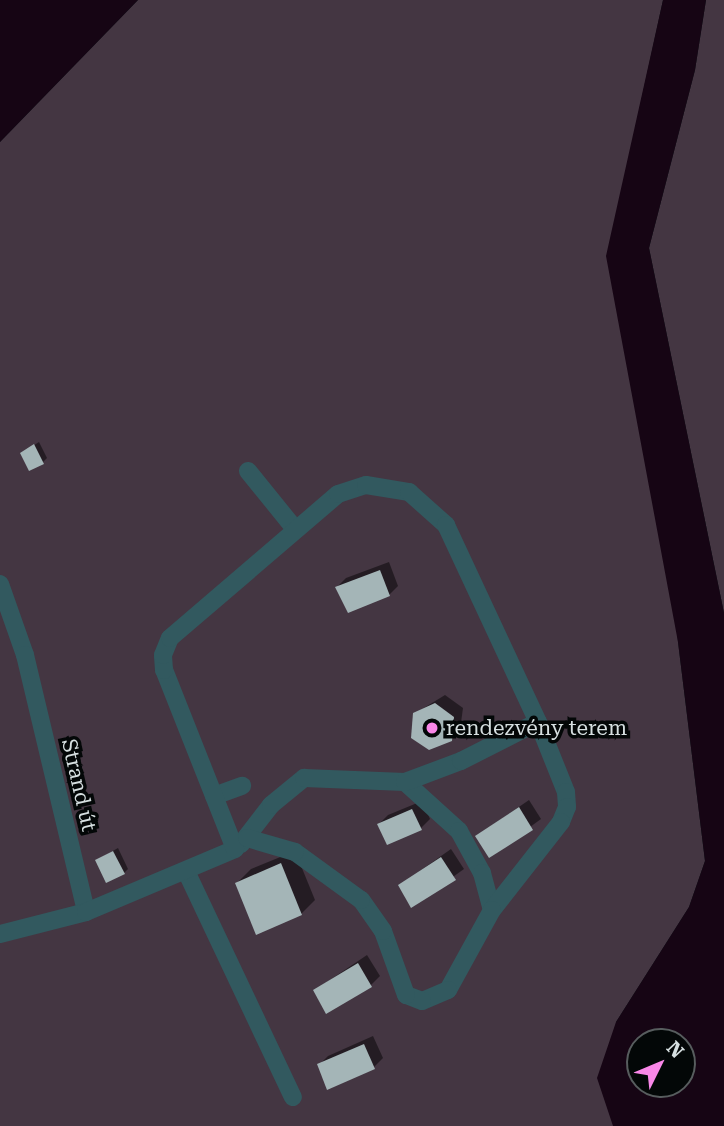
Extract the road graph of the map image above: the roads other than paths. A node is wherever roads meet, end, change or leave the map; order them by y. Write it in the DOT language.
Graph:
graph roads {
  1 [pos="248,471"];
  2 [pos="295,529"];
  3 [pos="0,584"];
  4 [pos="538,722"];
  5 [pos="405,782"];
  6 [pos="242,786"];
  7 [pos="214,796"];
  8 [pos="241,843"];
  9 [pos="186,871"];
  10 [pos="492,911"];
  11 [pos="86,912"];
  12 [pos="0,934"];
  13 [pos="293,1097"];
  1 -- 2 [label="lane"];
  2 -- 4 [label="lane"];
  2 -- 7 [label="lane"];
  3 -- 11 [label="lane, Strand út"];
  4 -- 5 [label="lane"];
  4 -- 10 [label="lane"];
  5 -- 8 [label="lane"];
  5 -- 10 [label="lane"];
  6 -- 7 [label="lane"];
  7 -- 8 [label="lane"];
  8 -- 9 [label="lane"];
  8 -- 10 [label="lane"];
  9 -- 11 [label="lane"];
  9 -- 13 [label="lane"];
  11 -- 12 [label="lane"];
}
